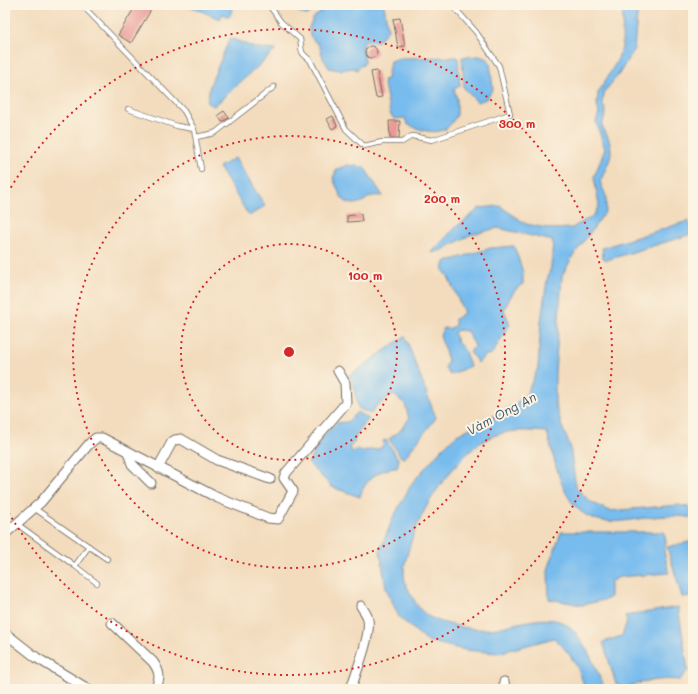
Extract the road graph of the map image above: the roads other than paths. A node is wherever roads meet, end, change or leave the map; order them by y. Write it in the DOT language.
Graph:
graph roads {
  1 [pos="82,5"];
  2 [pos="452,5"];
  3 [pos="271,6"];
  4 [pos="274,87"];
  5 [pos="128,110"];
  6 [pos="194,129"];
  7 [pos="196,137"];
  8 [pos="201,169"];
  9 [pos="338,371"];
  10 [pos="128,452"];
  11 [pos="158,468"];
  12 [pos="270,479"];
  13 [pos="151,484"];
  14 [pos="34,508"];
  15 [pos="17,524"];
  16 [pos="5,534"];
  17 [pos="89,546"];
  18 [pos="107,559"];
  19 [pos="75,566"];
  20 [pos="97,583"];
  21 [pos="361,606"];
  22 [pos="112,623"];
  23 [pos="5,633"];
  24 [pos="85,688"];
  25 [pos="155,689"];
  26 [pos="351,689"];
  1 -- 6 [label="lane"];
  2 -- 3 [label="lane"];
  4 -- 7 [label="lane"];
  5 -- 6 [label="lane"];
  6 -- 7 [label="lane"];
  7 -- 8 [label="lane"];
  9 -- 11 [label="street"];
  10 -- 11 [label="street"];
  10 -- 13 [label="street"];
  10 -- 14 [label="street"];
  11 -- 12 [label="street"];
  14 -- 15 [label="street"];
  14 -- 17 [label="lane"];
  15 -- 16 [label="street"];
  15 -- 19 [label="lane"];
  17 -- 18 [label="lane"];
  17 -- 19 [label="lane"];
  19 -- 20 [label="lane"];
  21 -- 26 [label="street"];
  22 -- 25 [label="street"];
  23 -- 24 [label="street"];
}
